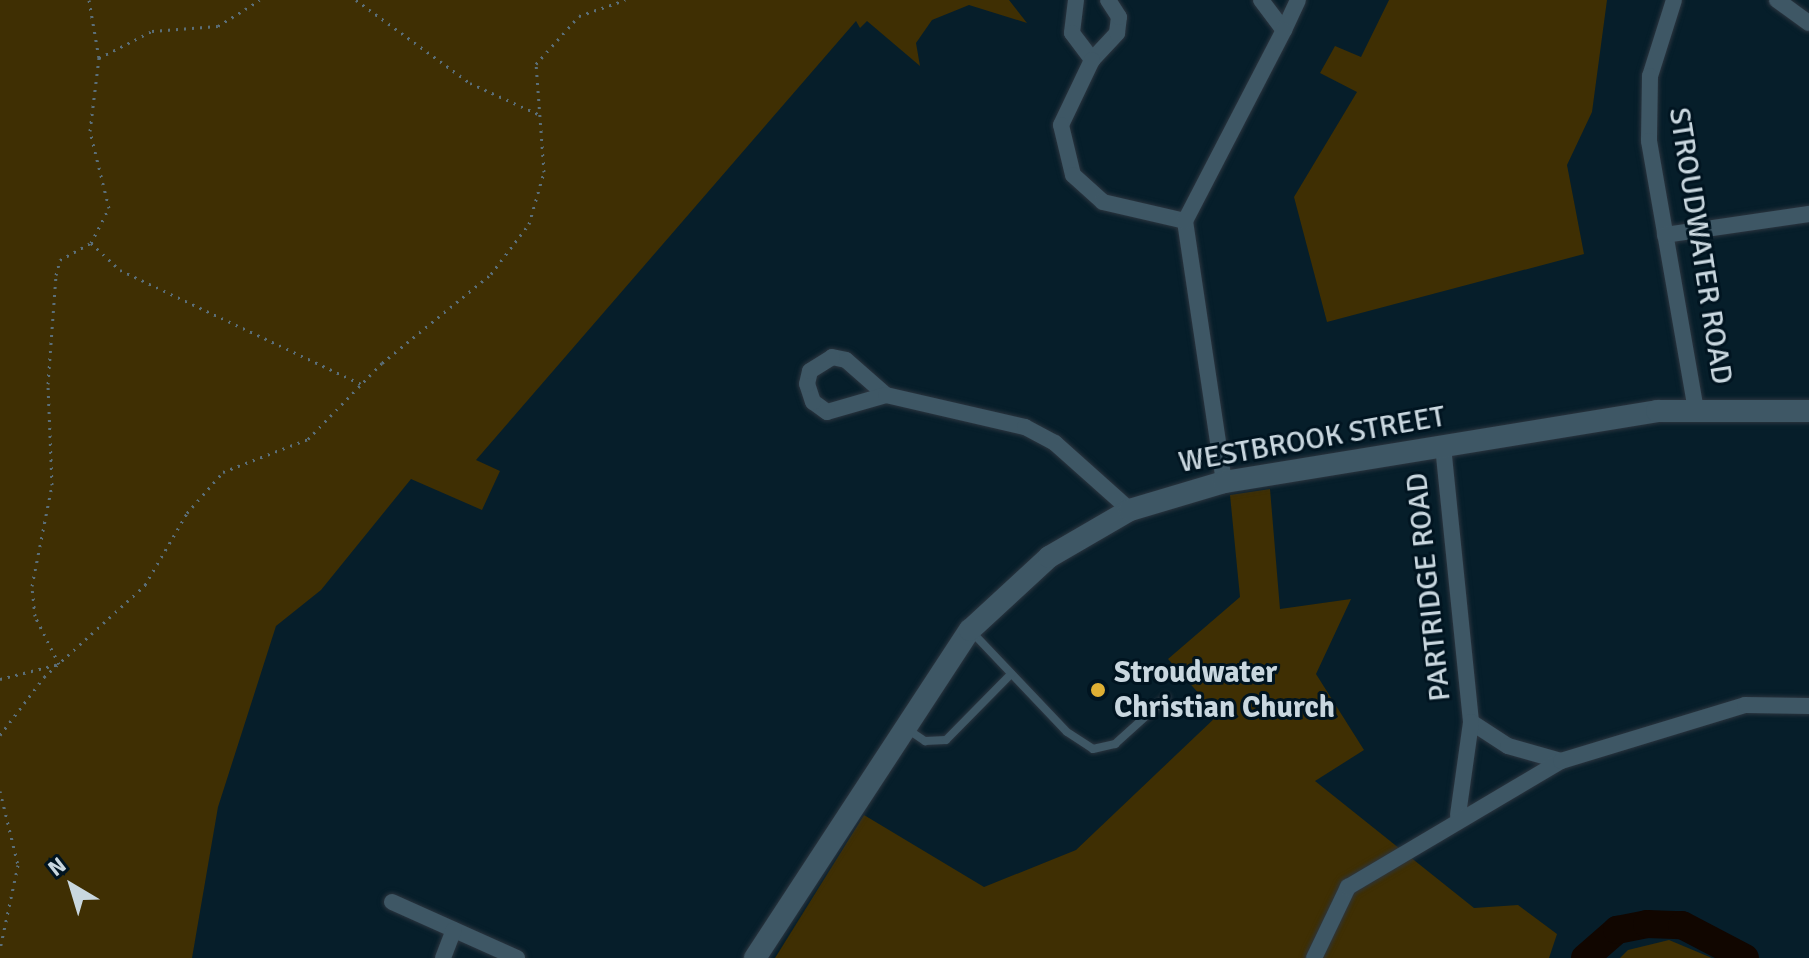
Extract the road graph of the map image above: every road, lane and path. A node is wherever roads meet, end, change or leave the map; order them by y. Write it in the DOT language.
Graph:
graph roads {
  1 [pos="89,0"];
  2 [pos="260,0"];
  3 [pos="356,0"];
  4 [pos="625,0"];
  5 [pos="1076,0"];
  6 [pos="1108,0"];
  7 [pos="1261,0"];
  8 [pos="1298,0"];
  9 [pos="1674,0"];
  10 [pos="1777,0"];
  11 [pos="1809,23"];
  12 [pos="1284,30"];
  13 [pos="99,58"];
  14 [pos="1092,60"];
  15 [pos="539,114"];
  16 [pos="1809,214"];
  17 [pos="1185,221"];
  18 [pos="1665,235"];
  19 [pos="91,243"];
  20 [pos="361,384"];
  21 [pos="886,395"];
  22 [pos="1696,409"];
  23 [pos="1809,411"];
  24 [pos="1443,446"];
  25 [pos="1224,482"];
  26 [pos="1130,510"];
  27 [pos="970,630"];
  28 [pos="59,664"];
  29 [pos="1011,674"];
  30 [pos="0,679"];
  31 [pos="1166,698"];
  32 [pos="1809,706"];
  33 [pos="1471,722"];
  34 [pos="903,727"];
  35 [pos="0,735"];
  36 [pos="1561,761"];
  37 [pos="0,791"];
  38 [pos="1458,815"];
  39 [pos="392,902"];
  40 [pos="454,930"];
  41 [pos="0,949"];
  42 [pos="443,958"];
  43 [pos="517,958"];
  44 [pos="755,958"];
  45 [pos="1314,958"];
  1 -- 13 [label="path"];
  2 -- 13 [label="path"];
  3 -- 15 [label="path"];
  4 -- 15 [label="path"];
  5 -- 14 [label="street"];
  6 -- 14 [label="street"];
  7 -- 12 [label="street"];
  8 -- 12 [label="street"];
  9 -- 18 [label="street, STROUDWATER ROAD"];
  10 -- 11 [label="street"];
  12 -- 17 [label="street"];
  13 -- 19 [label="path"];
  14 -- 17 [label="street"];
  15 -- 20 [label="path"];
  16 -- 18 [label="street"];
  17 -- 25 [label="street"];
  18 -- 22 [label="street, STROUDWATER ROAD"];
  19 -- 20 [label="path"];
  19 -- 28 [label="path"];
  20 -- 28 [label="path"];
  21 -- 21 [label="street"];
  21 -- 26 [label="street"];
  22 -- 23 [label="main road, WESTBROOK STREET"];
  22 -- 24 [label="main road, WESTBROOK STREET"];
  24 -- 25 [label="main road, WESTBROOK STREET"];
  24 -- 33 [label="street, PARTRIDGE ROAD"];
  25 -- 26 [label="main road, WESTBROOK STREET"];
  26 -- 27 [label="main road, WESTBROOK STREET"];
  27 -- 29 [label="lane"];
  27 -- 34 [label="main road, WESTBROOK STREET"];
  28 -- 30 [label="path"];
  28 -- 35 [label="path"];
  29 -- 31 [label="lane"];
  29 -- 34 [label="lane"];
  32 -- 36 [label="street"];
  33 -- 36 [label="street, PARTRIDGE ROAD"];
  33 -- 38 [label="street, PARTRIDGE ROAD"];
  34 -- 44 [label="main road, WESTBROOK STREET"];
  36 -- 38 [label="street"];
  37 -- 41 [label="path"];
  38 -- 45 [label="street"];
  39 -- 40 [label="street"];
  40 -- 42 [label="street"];
  40 -- 43 [label="street"];
}
